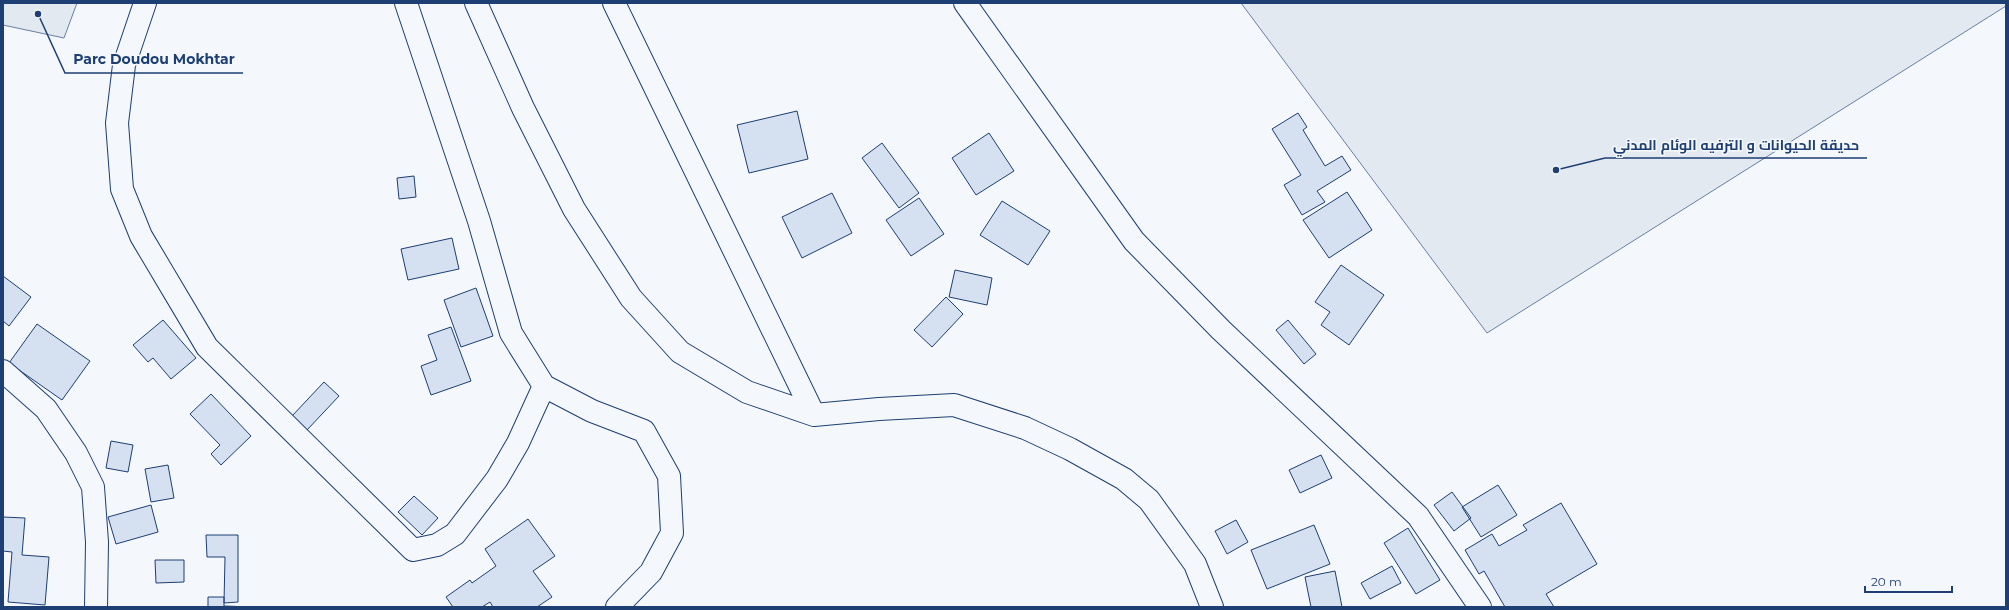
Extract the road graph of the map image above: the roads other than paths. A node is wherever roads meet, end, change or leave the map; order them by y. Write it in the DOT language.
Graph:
graph roads {
  1 [pos="145,3"];
  2 [pos="406,3"];
  3 [pos="476,3"];
  4 [pos="614,3"];
  5 [pos="965,3"];
  6 [pos="3,371"];
  7 [pos="544,386"];
  8 [pos="814,415"];
  9 [pos="96,607"];
  10 [pos="617,607"];
  11 [pos="1212,607"];
  12 [pos="1480,607"];
  1 -- 7 [label="street"];
  2 -- 7 [label="street"];
  3 -- 8 [label="street"];
  4 -- 8 [label="street"];
  5 -- 12 [label="street"];
  6 -- 9 [label="street"];
  7 -- 10 [label="street"];
  8 -- 11 [label="street"];
}
